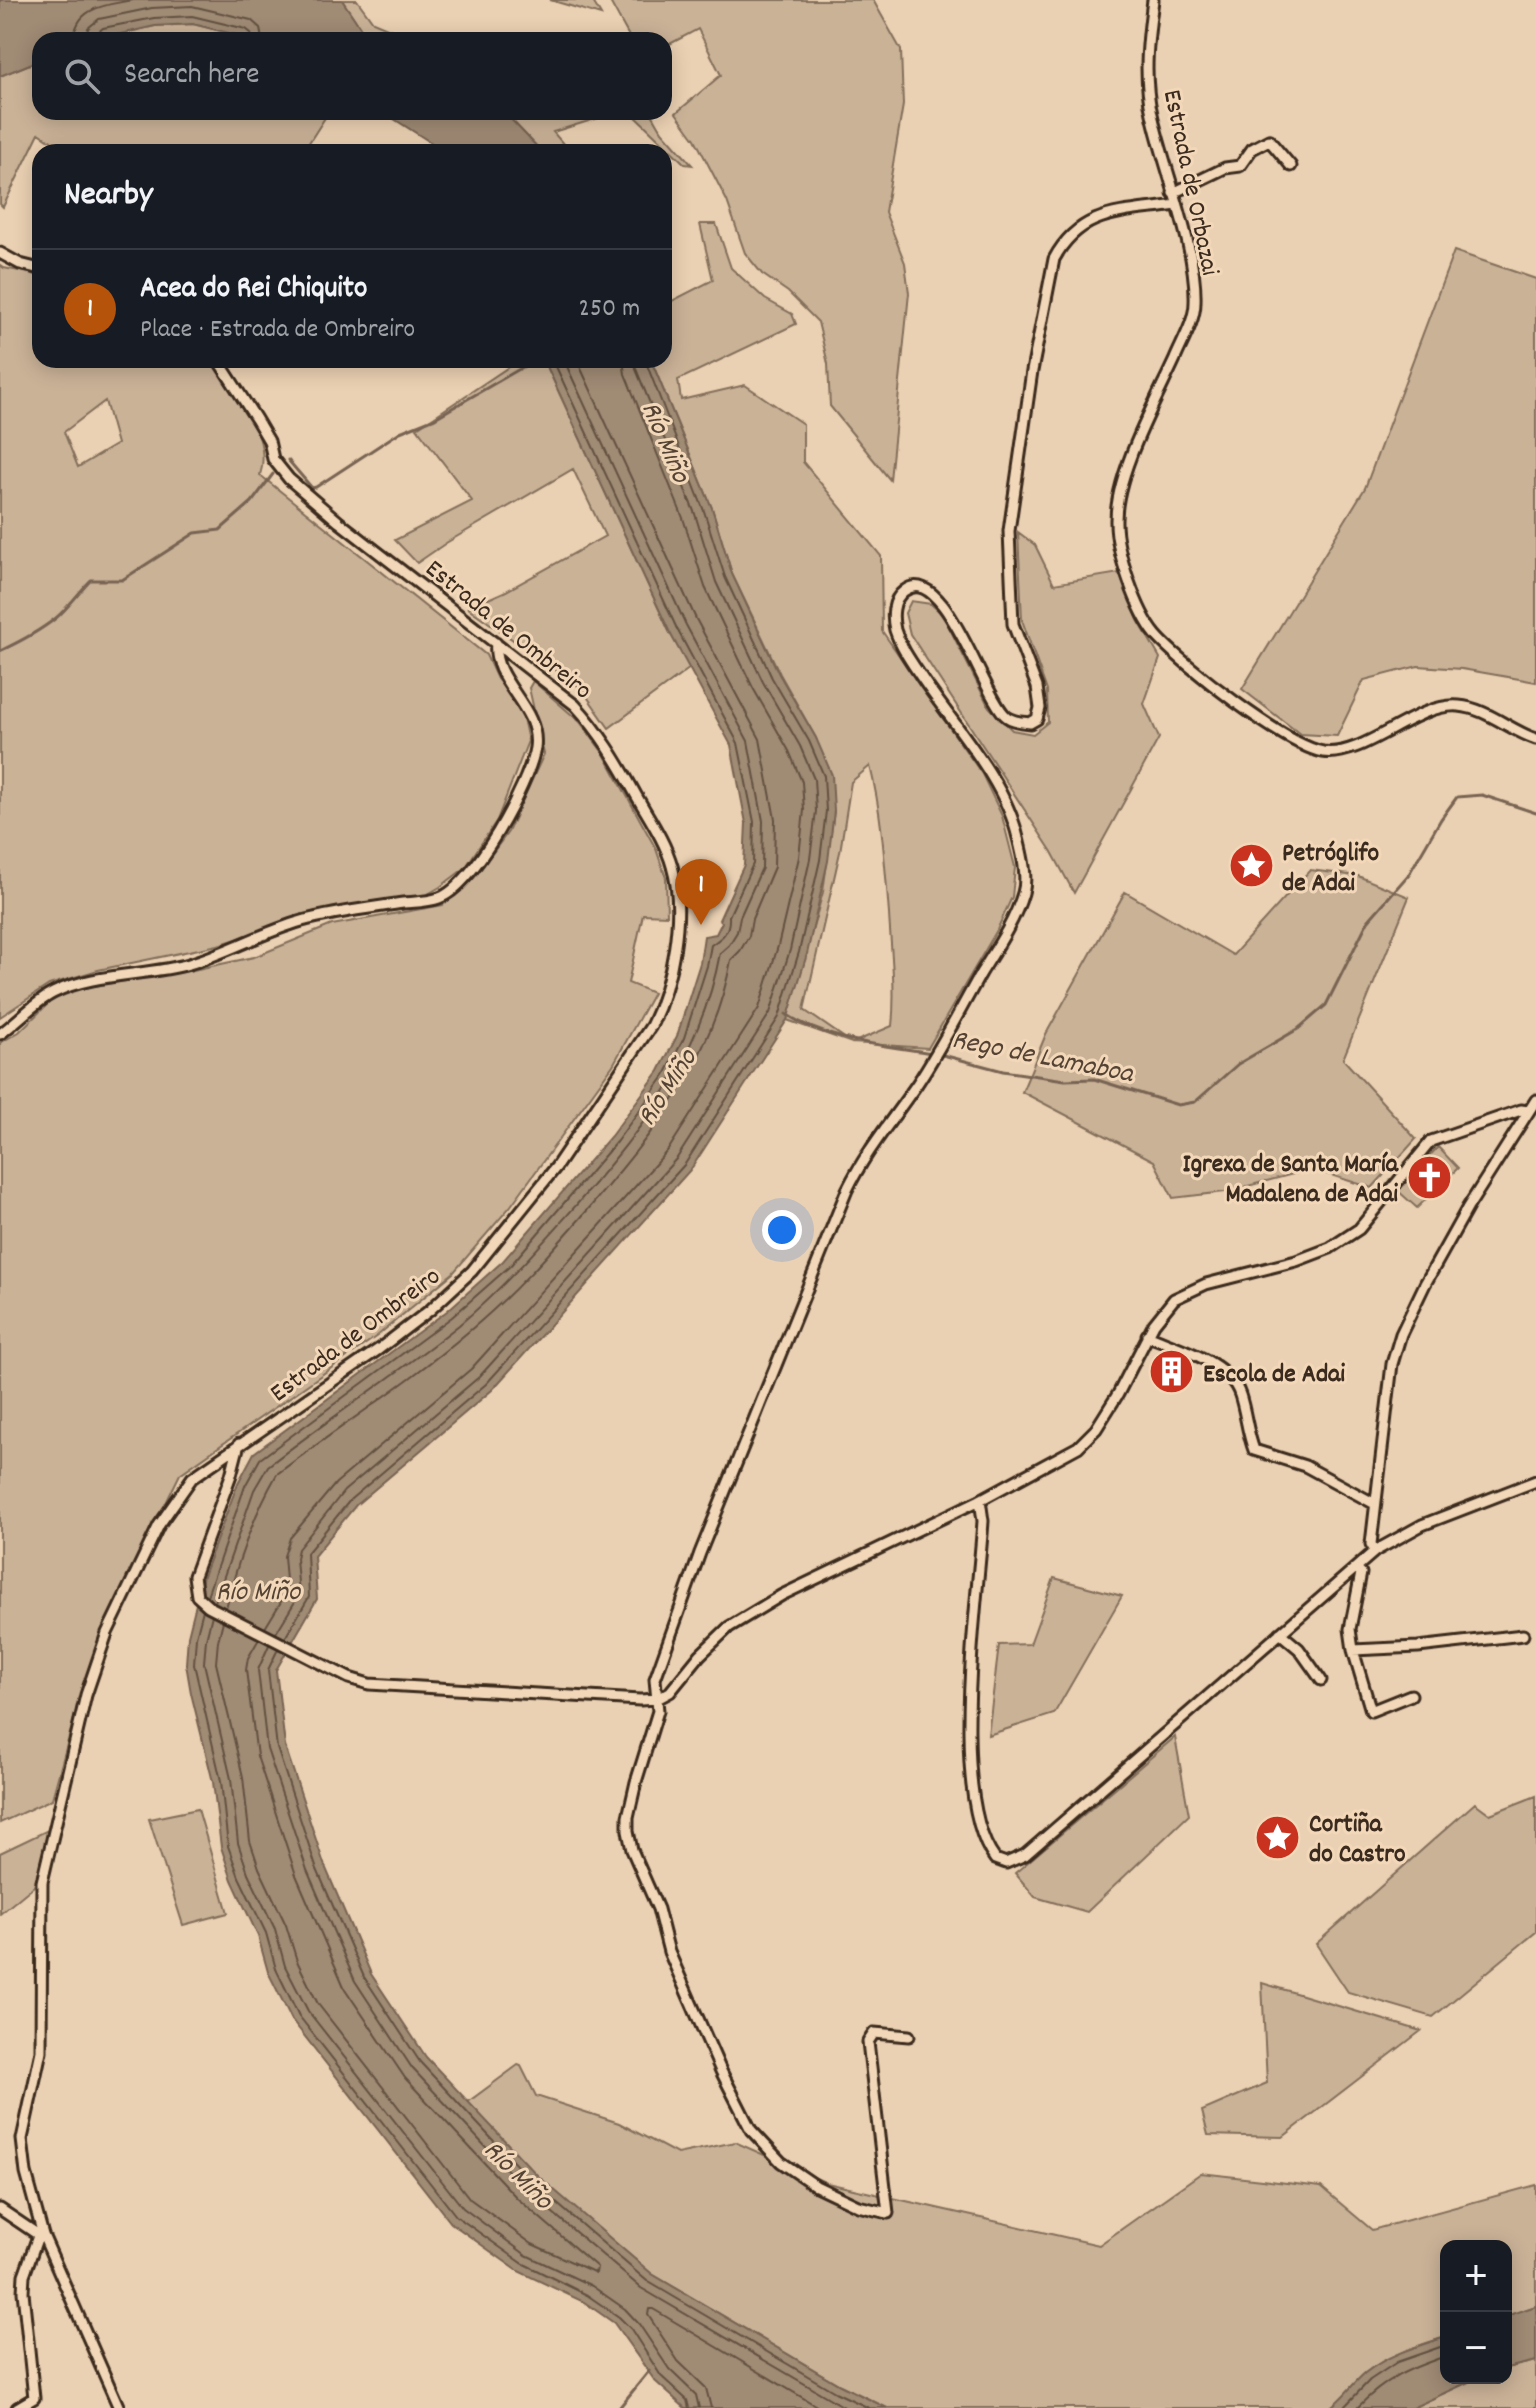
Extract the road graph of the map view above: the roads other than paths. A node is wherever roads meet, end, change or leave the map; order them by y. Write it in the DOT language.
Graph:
graph roads {
  1 [pos="1153,0"];
  2 [pos="1291,166"];
  3 [pos="1173,193"];
  4 [pos="1176,205"];
  5 [pos="0,253"];
  6 [pos="32,267"];
  7 [pos="223,368"];
  8 [pos="496,643"];
  9 [pos="1536,739"];
  10 [pos="0,1034"];
  11 [pos="1536,1100"];
  12 [pos="1528,1111"];
  13 [pos="1509,1114"];
  14 [pos="1521,1123"];
  15 [pos="1147,1335"];
  16 [pos="239,1444"];
  17 [pos="1536,1481"];
  18 [pos="980,1500"];
  19 [pos="1375,1504"];
  20 [pos="1379,1549"];
  21 [pos="1357,1569"];
  22 [pos="1280,1633"];
  23 [pos="1523,1635"];
  24 [pos="1353,1650"];
  25 [pos="1321,1680"];
  26 [pos="1411,1695"];
  27 [pos="657,1699"];
  28 [pos="909,2036"];
  29 [pos="0,2209"];
  30 [pos="40,2236"];
  31 [pos="17,2408"];
  32 [pos="119,2408"];
  1 -- 3 [label="street, Estrada de Orbazai"];
  2 -- 3 [label="street"];
  3 -- 4 [label="street, Estrada de Orbazai"];
  4 -- 9 [label="street, Estrada de Orbazai"];
  4 -- 27 [label="street"];
  5 -- 6 [label="street"];
  7 -- 8 [label="street, Estrada de Ombreiro"];
  8 -- 10 [label="street"];
  8 -- 16 [label="street, Estrada de Ombreiro"];
  11 -- 12 [label="street"];
  12 -- 13 [label="street"];
  12 -- 14 [label="street"];
  13 -- 14 [label="street"];
  13 -- 15 [label="street"];
  14 -- 19 [label="street"];
  15 -- 18 [label="street"];
  15 -- 19 [label="street"];
  16 -- 27 [label="street"];
  16 -- 30 [label="street, Estrada de Ombreiro"];
  17 -- 20 [label="street"];
  18 -- 22 [label="street"];
  18 -- 27 [label="street"];
  19 -- 20 [label="street"];
  20 -- 21 [label="street"];
  21 -- 22 [label="street"];
  21 -- 24 [label="street"];
  22 -- 25 [label="street"];
  23 -- 24 [label="street"];
  24 -- 26 [label="street"];
  27 -- 28 [label="street"];
  29 -- 30 [label="street"];
  30 -- 31 [label="street"];
  30 -- 32 [label="street, Estrada de Ombreiro"];
}
